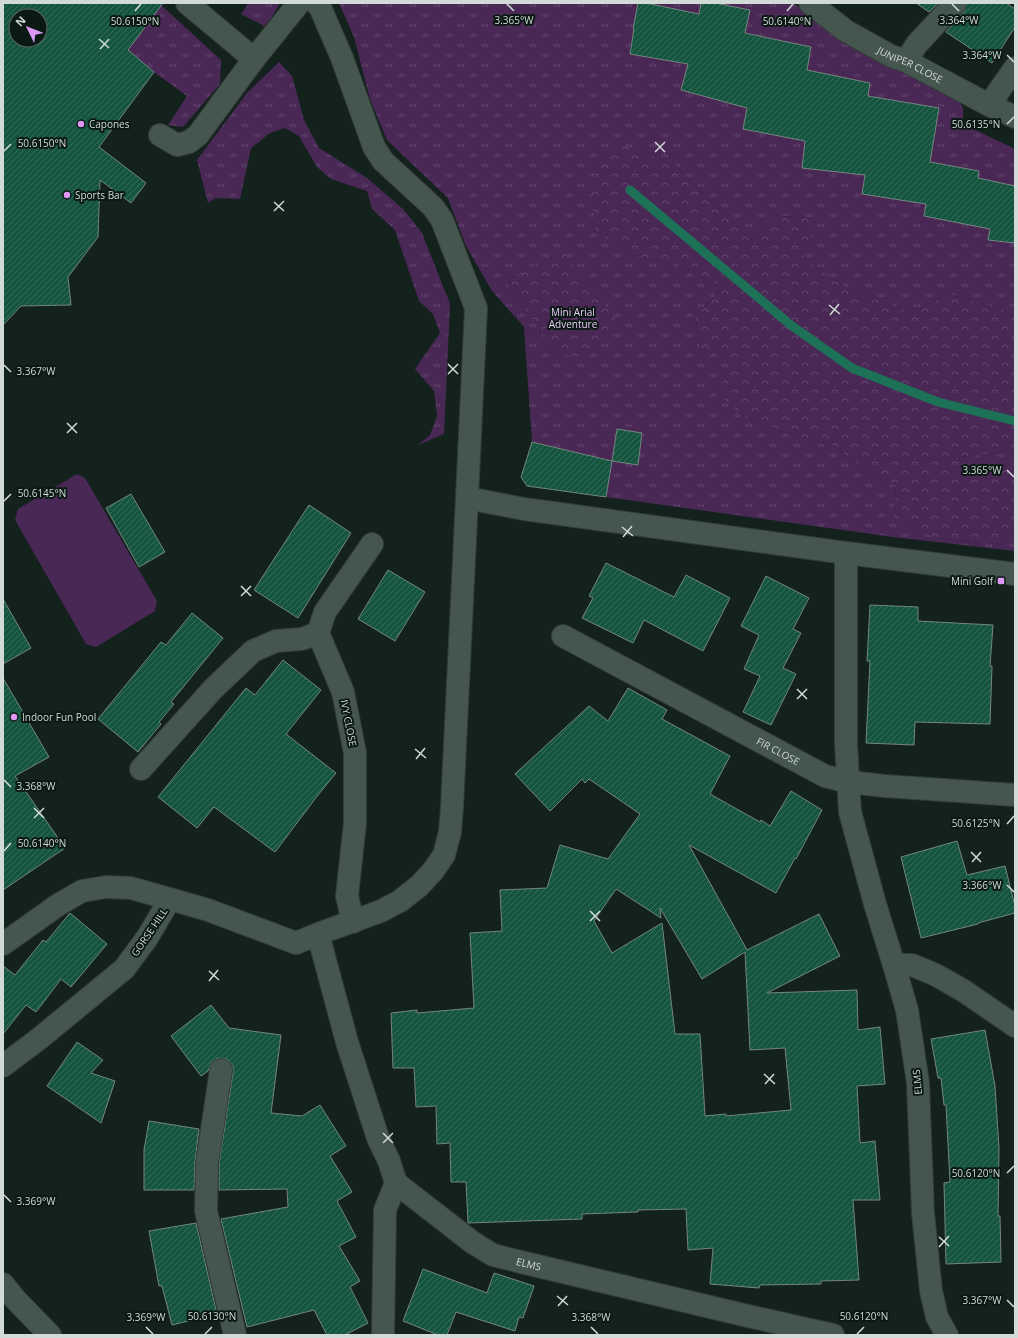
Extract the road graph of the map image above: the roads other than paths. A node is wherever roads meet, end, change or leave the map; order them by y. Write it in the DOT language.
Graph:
graph roads {
  1 [pos="187,3"];
  2 [pos="299,3"];
  3 [pos="316,3"];
  4 [pos="810,3"];
  5 [pos="955,3"];
  6 [pos="254,59"];
  7 [pos="906,61"];
  8 [pos="1015,68"];
  9 [pos="989,105"];
  10 [pos="1015,117"];
  11 [pos="160,135"];
  12 [pos="467,498"];
  13 [pos="372,544"];
  14 [pos="846,553"];
  15 [pos="1015,574"];
  16 [pos="318,632"];
  17 [pos="563,636"];
  18 [pos="141,769"];
  19 [pos="849,782"];
  20 [pos="1015,795"];
  21 [pos="170,899"];
  22 [pos="353,922"];
  23 [pos="318,934"];
  24 [pos="3,944"];
  25 [pos="894,965"];
  26 [pos="1015,1026"];
  27 [pos="3,1066"];
  28 [pos="221,1070"];
  29 [pos="396,1183"];
  30 [pos="3,1284"];
  31 [pos="50,1335"];
  32 [pos="235,1335"];
  33 [pos="383,1335"];
  34 [pos="834,1335"];
  35 [pos="947,1335"];
  1 -- 6 [label="lane"];
  2 -- 6 [label="lane"];
  3 -- 12 [label="lane"];
  4 -- 7 [label="lane, JUNIPER CLOSE"];
  5 -- 7 [label="lane"];
  6 -- 11 [label="lane"];
  7 -- 9 [label="lane, JUNIPER CLOSE"];
  8 -- 9 [label="lane"];
  9 -- 10 [label="lane, JUNIPER CLOSE"];
  12 -- 14 [label="lane"];
  12 -- 22 [label="lane"];
  13 -- 16 [label="lane"];
  14 -- 15 [label="lane"];
  14 -- 19 [label="lane, ELMS"];
  16 -- 18 [label="lane"];
  16 -- 22 [label="lane, IVY CLOSE"];
  17 -- 19 [label="lane, FIR CLOSE"];
  19 -- 20 [label="lane, FIR CLOSE"];
  19 -- 25 [label="lane, ELMS"];
  21 -- 23 [label="lane"];
  21 -- 24 [label="lane, GORSE HILL"];
  21 -- 27 [label="lane, GORSE HILL"];
  22 -- 23 [label="lane"];
  23 -- 29 [label="lane"];
  25 -- 26 [label="lane"];
  25 -- 35 [label="lane, ELMS"];
  28 -- 32 [label="lane"];
  29 -- 33 [label="lane"];
  29 -- 34 [label="lane, ELMS"];
  30 -- 31 [label="lane"];
}
